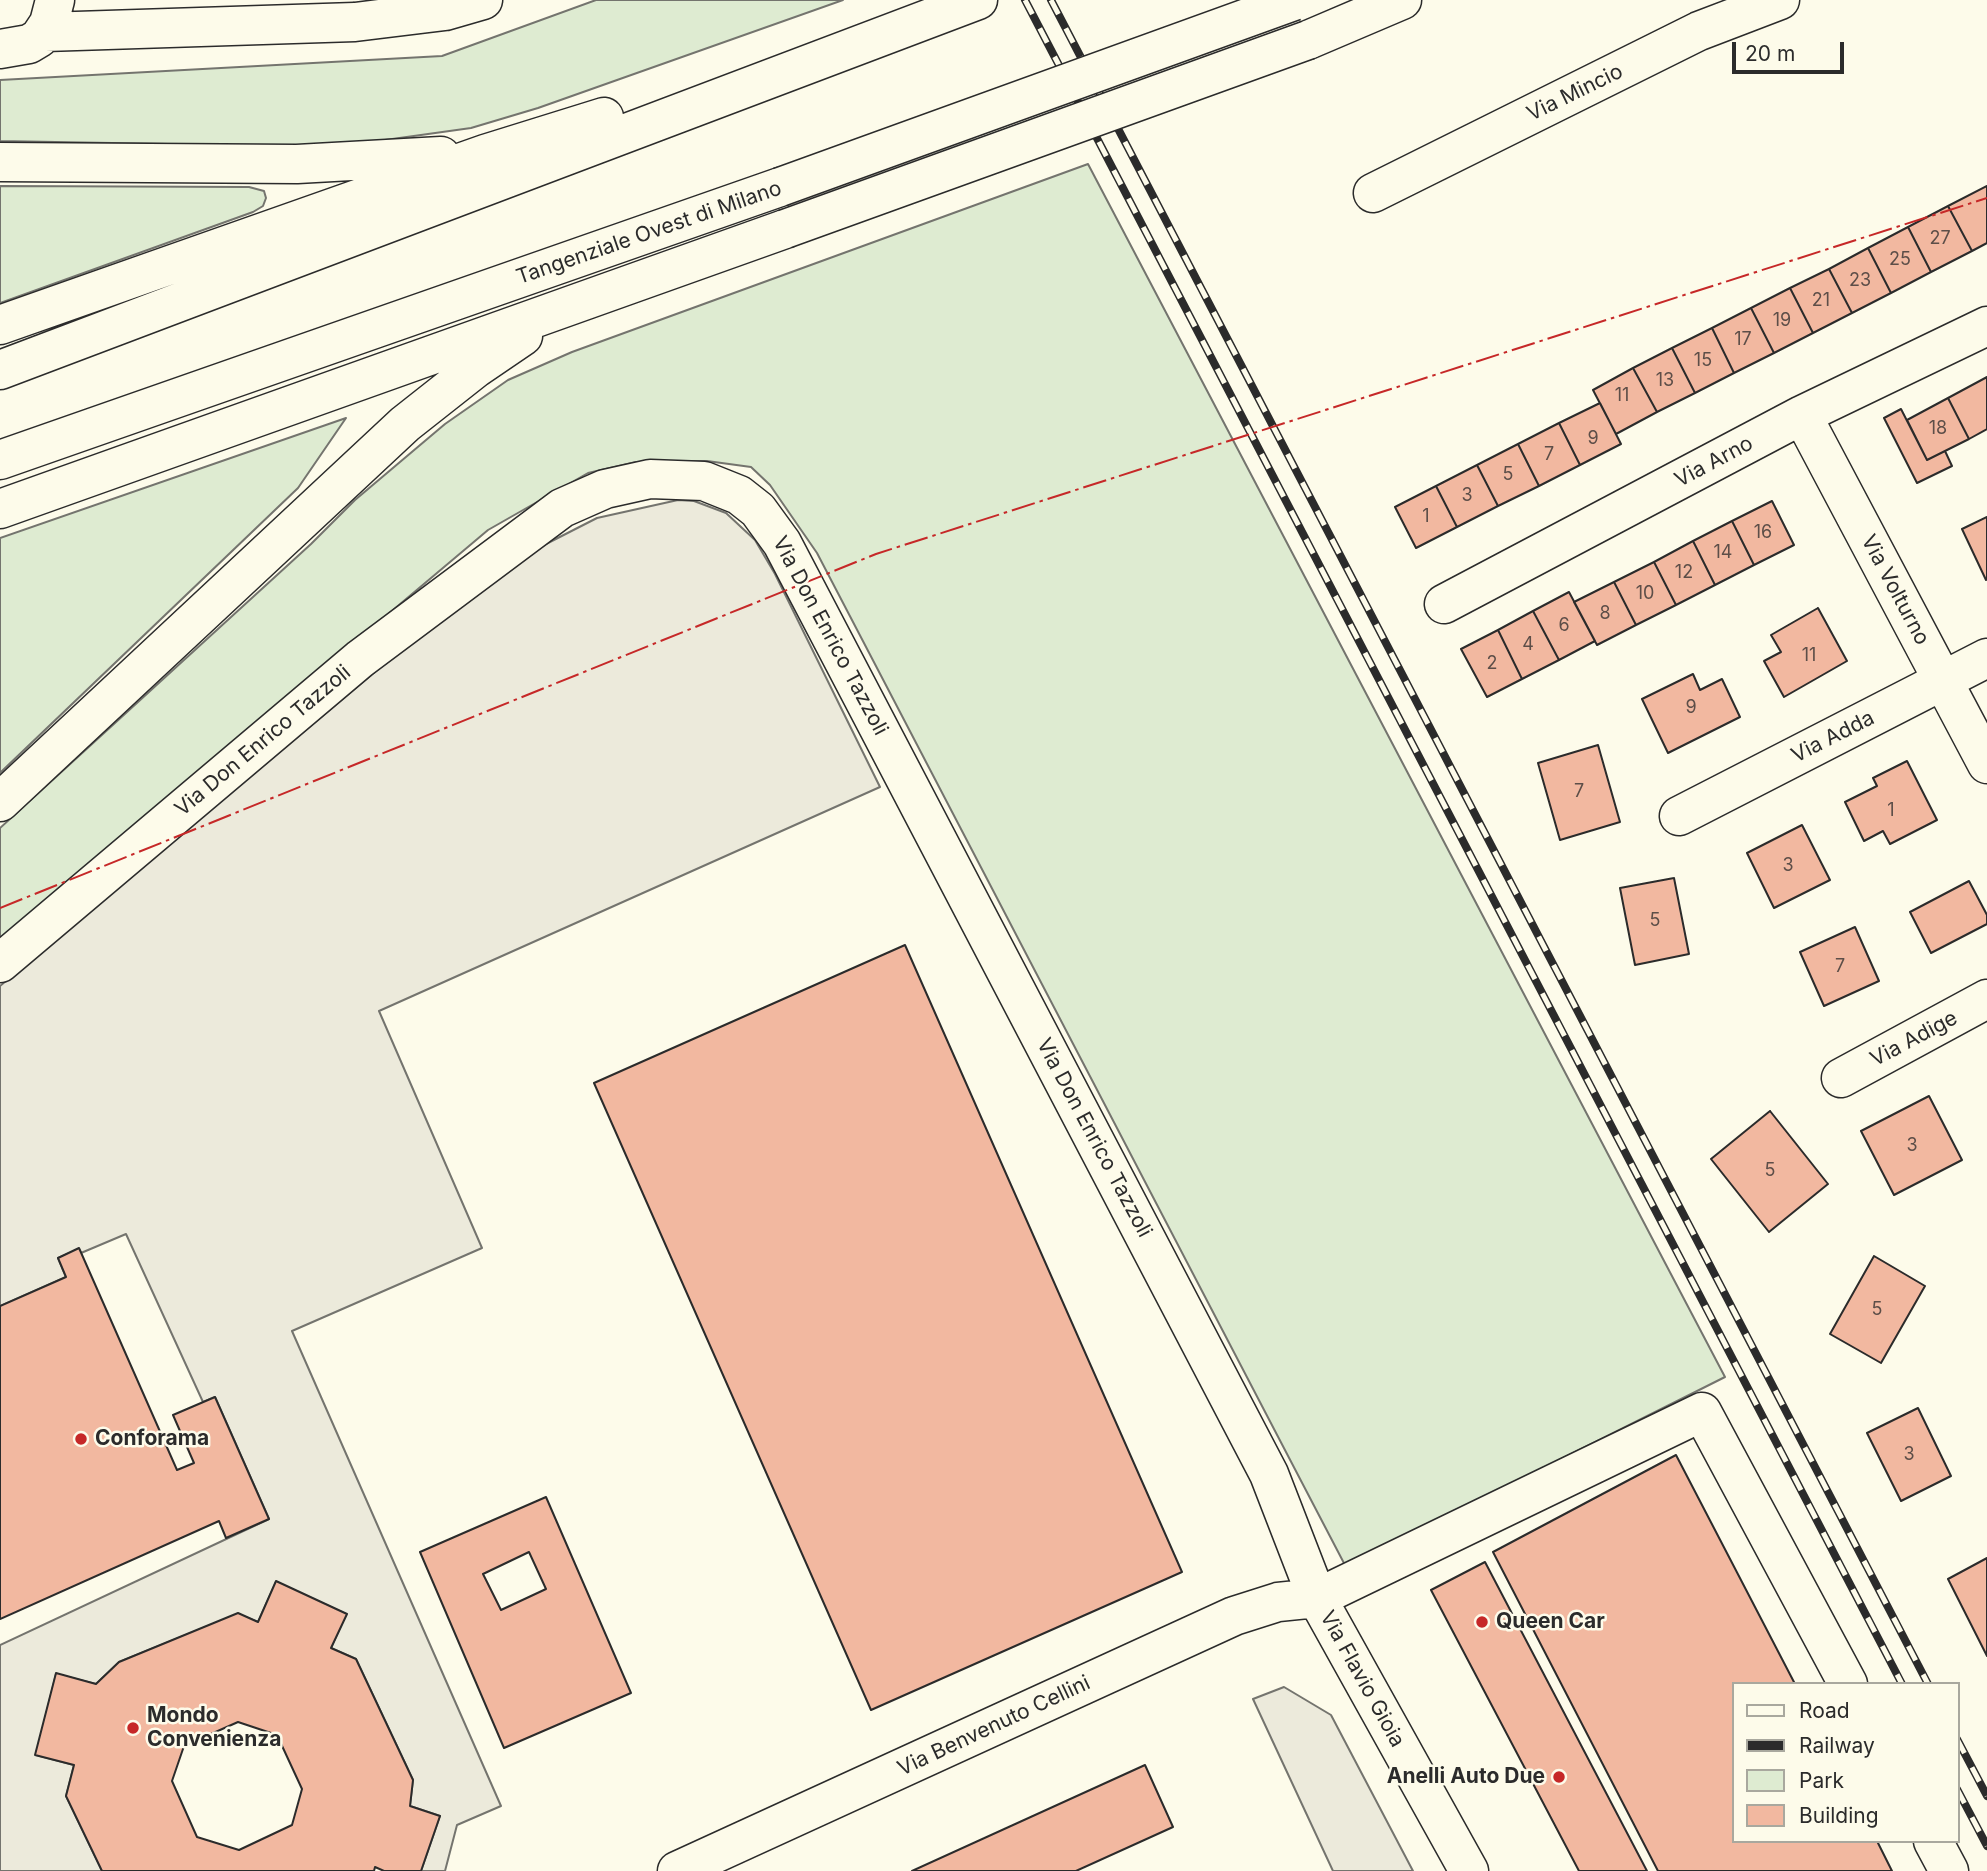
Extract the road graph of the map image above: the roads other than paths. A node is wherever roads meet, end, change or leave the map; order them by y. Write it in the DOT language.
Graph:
graph roads {
  1 [pos="346,0"];
  2 [pos="381,0"];
  3 [pos="483,0"];
  4 [pos="1295,0"];
  5 [pos="1402,0"];
  6 [pos="1780,0"];
  7 [pos="966,4"];
  8 [pos="445,11"];
  9 [pos="50,16"];
  10 [pos="253,25"];
  11 [pos="0,48"];
  12 [pos="742,82"];
  13 [pos="485,154"];
  14 [pos="0,163"];
  15 [pos="1373,193"];
  16 [pos="584,298"];
  17 [pos="0,325"];
  18 [pos="1987,326"];
  19 [pos="0,370"];
  20 [pos="1802,415"];
  21 [pos="0,460"];
  22 [pos="0,509"];
  23 [pos="1444,604"];
  24 [pos="1987,658"];
  25 [pos="1943,681"];
  26 [pos="1987,764"];
  27 [pos="0,802"];
  28 [pos="1679,816"];
  29 [pos="0,963"];
  30 [pos="1987,999"];
  31 [pos="1841,1079"];
  32 [pos="1317,1598"];
  33 [pos="1847,1682"];
  34 [pos="1934,1843"];
  35 [pos="677,1871"];
  36 [pos="1469,1871"];
  37 [pos="1949,1871"];
  1 -- 10 [label="main road"];
  2 -- 8 [label="main road"];
  3 -- 8 [label="main road"];
  4 -- 21 [label="main road, Tangenziale Ovest di Milano, bridge"];
  5 -- 16 [label="main road, bridge"];
  6 -- 15 [label="main road, Via Mincio"];
  7 -- 12 [label="main road"];
  8 -- 10 [label="main road"];
  9 -- 10 [label="main road"];
  9 -- 11 [label="main road"];
  12 -- 13 [label="main road"];
  12 -- 19 [label="main road"];
  13 -- 14 [label="main road"];
  13 -- 17 [label="main road"];
  16 -- 22 [label="main road"];
  16 -- 27 [label="main road"];
  18 -- 20 [label="main road, Via Arno"];
  20 -- 23 [label="main road, Via Arno"];
  20 -- 25 [label="main road, Via Volturno"];
  24 -- 25 [label="main road, Via Adda"];
  25 -- 26 [label="main road, Via Volturno"];
  25 -- 28 [label="main road, Via Adda"];
  29 -- 32 [label="main road, Via Don Enrico Tazzoli"];
  30 -- 31 [label="main road, Via Adige"];
  32 -- 33 [label="main road, Via Benvenuto Cellini"];
  32 -- 35 [label="main road, Via Benvenuto Cellini"];
  32 -- 36 [label="main road, Via Flavio Gioia"];
  34 -- 37 [label="main road"];
}
